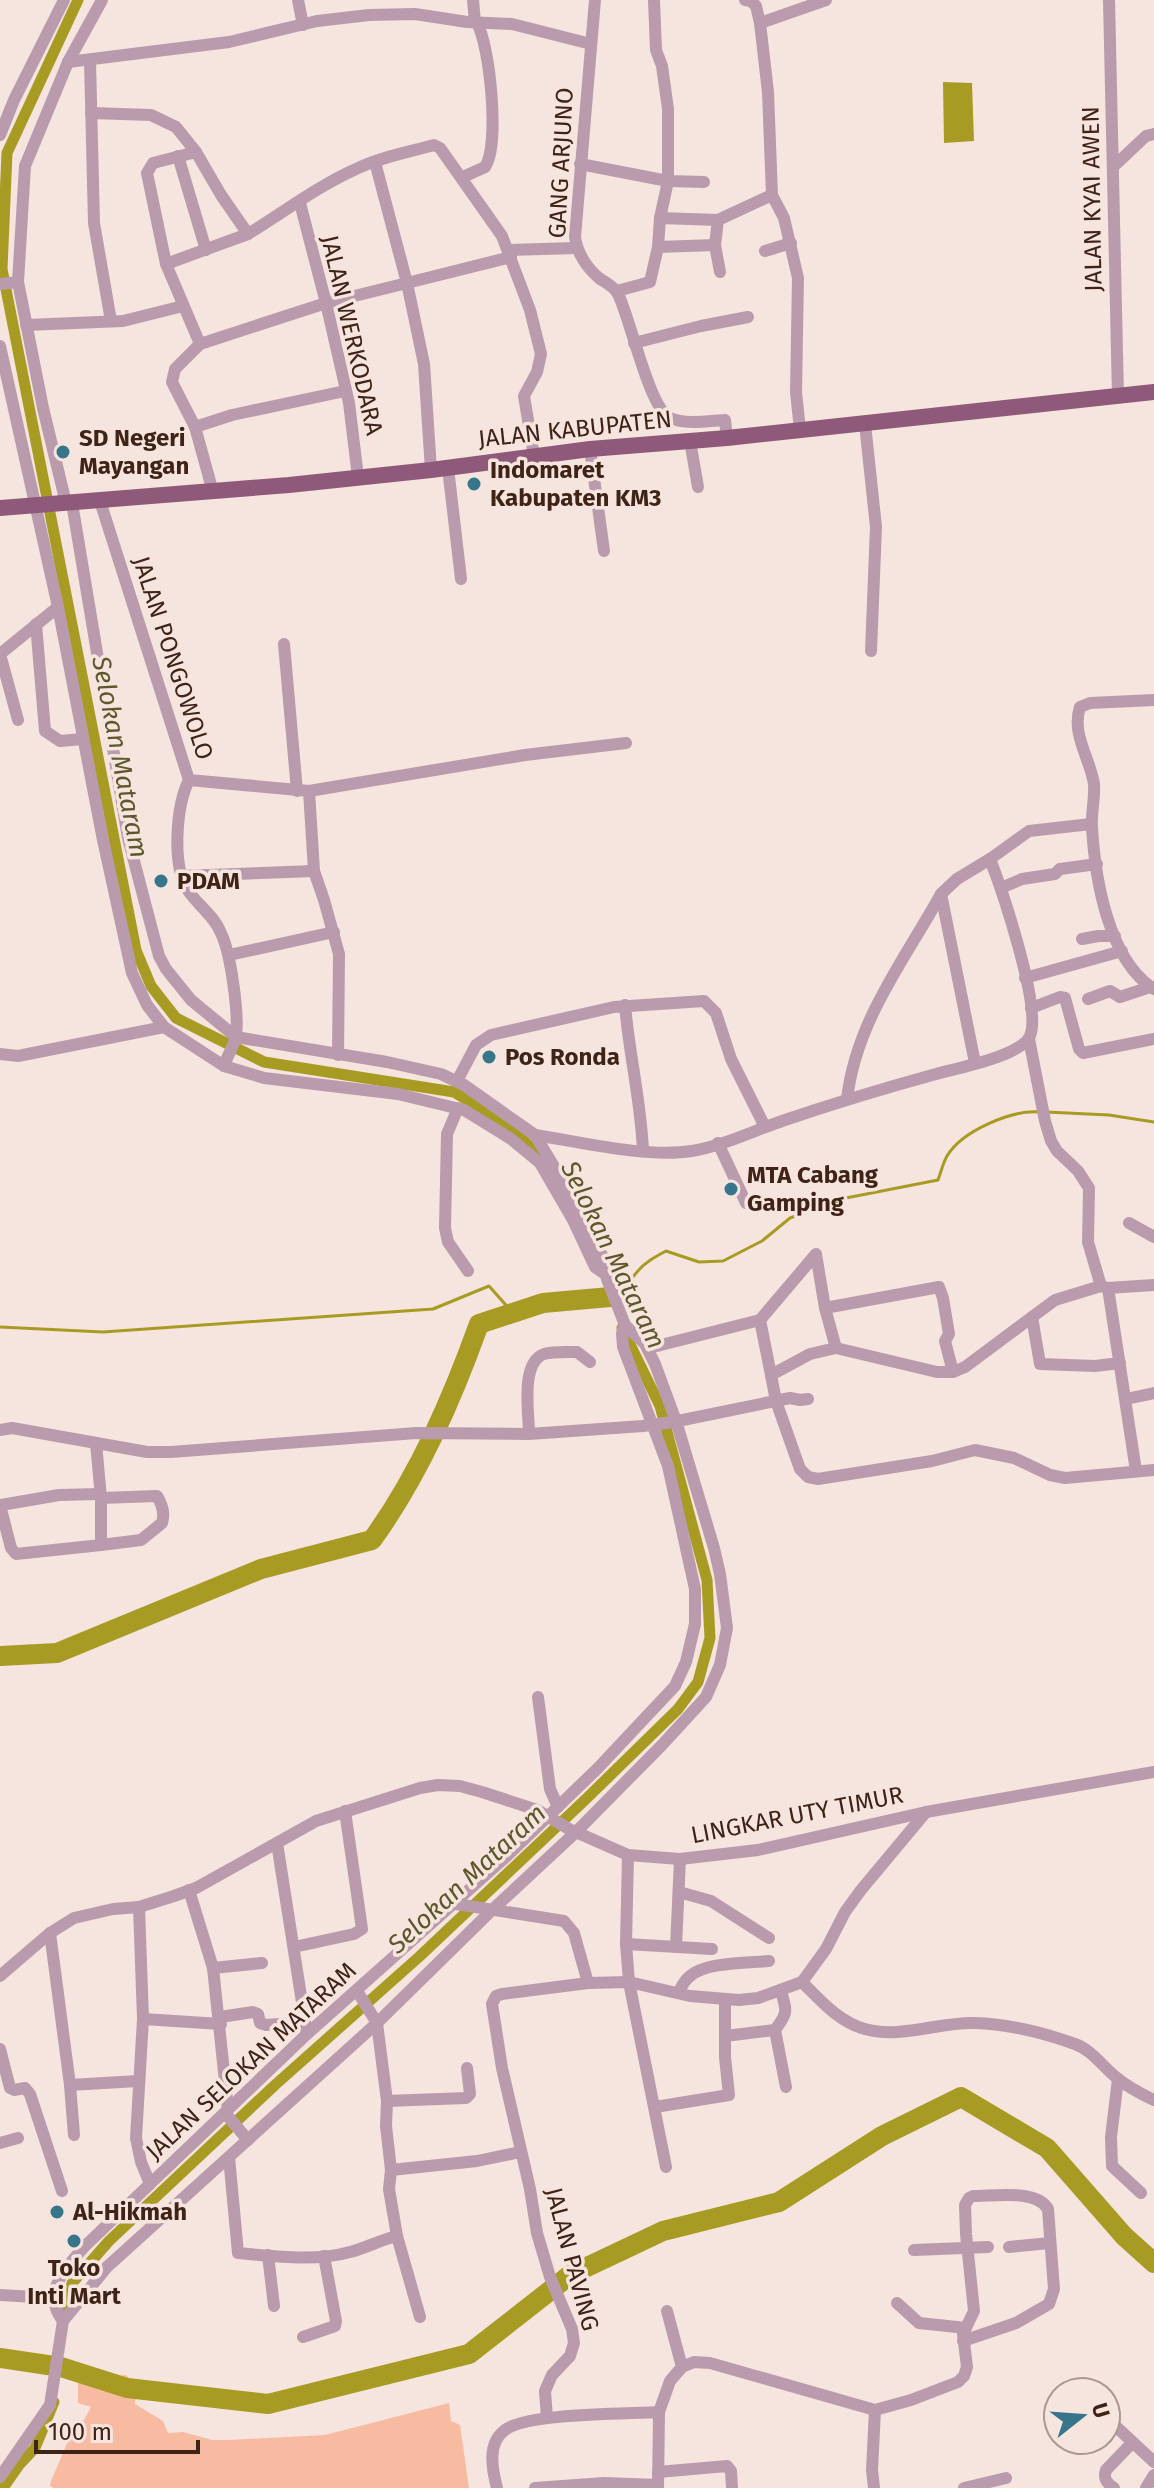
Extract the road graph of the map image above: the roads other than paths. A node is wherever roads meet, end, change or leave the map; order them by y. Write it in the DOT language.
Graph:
graph roads {
  1 [pos="64,0"];
  2 [pos="102,0"];
  3 [pos="298,0"];
  4 [pos="473,0"];
  5 [pos="595,0"];
  6 [pos="654,0"];
  7 [pos="745,0"];
  8 [pos="826,0"];
  9 [pos="1109,0"];
  10 [pos="476,22"];
  11 [pos="760,23"];
  12 [pos="303,25"];
  13 [pos="591,44"];
  14 [pos="90,61"];
  15 [pos="68,62"];
  16 [pos="91,113"];
  17 [pos="1154,134"];
  18 [pos="0,135"];
  19 [pos="196,152"];
  20 [pos="178,156"];
  21 [pos="375,162"];
  22 [pos="580,164"];
  23 [pos="1113,167"];
  24 [pos="463,177"];
  25 [pos="668,181"];
  26 [pos="704,182"];
  27 [pos="772,195"];
  28 [pos="300,203"];
  29 [pos="660,218"];
  30 [pos="718,220"];
  31 [pos="248,234"];
  32 [pos="791,243"];
  33 [pos="715,245"];
  34 [pos="658,247"];
  35 [pos="576,248"];
  36 [pos="206,250"];
  37 [pos="765,251"];
  38 [pos="510,253"];
  39 [pos="166,264"];
  40 [pos="720,272"];
  41 [pos="16,282"];
  42 [pos="407,283"];
  43 [pos="0,284"];
  44 [pos="617,291"];
  45 [pos="326,303"];
  46 [pos="183,306"];
  47 [pos="748,317"];
  48 [pos="111,321"];
  49 [pos="26,325"];
  50 [pos="634,343"];
  51 [pos="200,344"];
  52 [pos="0,346"];
  53 [pos="345,391"];
  54 [pos="1154,392"];
  55 [pos="1118,396"];
  56 [pos="865,424"];
  57 [pos="195,427"];
  58 [pos="800,430"];
  59 [pos="727,438"];
  60 [pos="690,441"];
  61 [pos="590,449"];
  62 [pos="534,456"];
  63 [pos="439,469"];
  64 [pos="358,477"];
  65 [pos="698,487"];
  66 [pos="213,492"];
  67 [pos="100,501"];
  68 [pos="68,503"];
  69 [pos="38,506"];
  70 [pos="0,508"];
  71 [pos="604,551"];
  72 [pos="461,579"];
  73 [pos="58,607"];
  74 [pos="36,624"];
  75 [pos="284,644"];
  76 [pos="871,651"];
  77 [pos="0,654"];
  78 [pos="1154,700"];
  79 [pos="18,720"];
  80 [pos="83,739"];
  81 [pos="626,743"];
  82 [pos="189,780"];
  83 [pos="303,791"];
  84 [pos="1091,824"];
  85 [pos="990,859"];
  86 [pos="1097,864"];
  87 [pos="314,871"];
  88 [pos="181,876"];
  89 [pos="1001,888"];
  90 [pos="941,894"];
  91 [pos="334,932"];
  92 [pos="1115,936"];
  93 [pos="1082,939"];
  94 [pos="1122,951"];
  95 [pos="229,955"];
  96 [pos="1025,978"];
  97 [pos="1152,988"];
  98 [pos="1088,999"];
  99 [pos="625,1005"];
  100 [pos="1031,1008"];
  101 [pos="164,1027"];
  102 [pos="1029,1039"];
  103 [pos="1154,1039"];
  104 [pos="230,1051"];
  105 [pos="0,1054"];
  106 [pos="338,1055"];
  107 [pos="975,1063"];
  108 [pos="457,1081"];
  109 [pos="847,1099"];
  110 [pos="467,1102"];
  111 [pos="765,1127"];
  112 [pos="535,1135"];
  113 [pos="718,1143"];
  114 [pos="643,1151"];
  115 [pos="746,1203"];
  116 [pos="1129,1223"];
  117 [pos="1154,1237"];
  118 [pos="468,1271"];
  119 [pos="603,1273"];
  120 [pos="1154,1285"];
  121 [pos="1104,1287"];
  122 [pos="825,1308"];
  123 [pos="1032,1317"];
  124 [pos="760,1320"];
  125 [pos="623,1321"];
  126 [pos="649,1348"];
  127 [pos="836,1348"];
  128 [pos="590,1362"];
  129 [pos="1120,1363"];
  130 [pos="953,1372"];
  131 [pos="771,1375"];
  132 [pos="1154,1393"];
  133 [pos="808,1399"];
  134 [pos="1126,1399"];
  135 [pos="776,1401"];
  136 [pos="674,1422"];
  137 [pos="655,1424"];
  138 [pos="0,1430"];
  139 [pos="529,1434"];
  140 [pos="96,1443"];
  141 [pos="1154,1470"];
  142 [pos="1136,1471"];
  143 [pos="101,1496"];
  144 [pos="0,1505"];
  145 [pos="101,1545"];
  146 [pos="538,1697"];
  147 [pos="1154,1772"];
  148 [pos="558,1807"];
  149 [pos="345,1811"];
  150 [pos="926,1812"];
  151 [pos="549,1818"];
  152 [pos="573,1831"];
  153 [pos="277,1843"];
  154 [pos="628,1855"];
  155 [pos="680,1859"];
  156 [pos="189,1890"];
  157 [pos="679,1892"];
  158 [pos="459,1905"];
  159 [pos="139,1907"];
  160 [pos="490,1911"];
  161 [pos="50,1933"];
  162 [pos="769,1938"];
  163 [pos="626,1944"];
  164 [pos="294,1947"];
  165 [pos="676,1947"];
  166 [pos="712,1949"];
  167 [pos="769,1961"];
  168 [pos="262,1963"];
  169 [pos="213,1968"];
  170 [pos="0,1976"];
  171 [pos="629,1982"];
  172 [pos="802,1982"];
  173 [pos="588,1983"];
  174 [pos="781,1991"];
  175 [pos="678,1993"];
  176 [pos="361,1996"];
  177 [pos="725,2000"];
  178 [pos="143,2019"];
  179 [pos="375,2020"];
  180 [pos="220,2021"];
  181 [pos="306,2028"];
  182 [pos="775,2030"];
  183 [pos="725,2036"];
  184 [pos="0,2049"];
  185 [pos="467,2068"];
  186 [pos="1118,2079"];
  187 [pos="138,2081"];
  188 [pos="70,2085"];
  189 [pos="786,2087"];
  190 [pos="1154,2100"];
  191 [pos="387,2101"];
  192 [pos="655,2107"];
  193 [pos="228,2114"];
  194 [pos="74,2135"];
  195 [pos="246,2137"];
  196 [pos="18,2138"];
  197 [pos="0,2143"];
  198 [pos="520,2152"];
  199 [pos="229,2157"];
  200 [pos="666,2167"];
  201 [pos="391,2170"];
  202 [pos="150,2184"];
  203 [pos="62,2191"];
  204 [pos="1141,2193"];
  205 [pos="397,2236"];
  206 [pos="1050,2243"];
  207 [pos="988,2247"];
  208 [pos="1009,2247"];
  209 [pos="967,2248"];
  210 [pos="914,2250"];
  211 [pos="268,2255"];
  212 [pos="324,2256"];
  213 [pos="0,2295"];
  214 [pos="53,2298"];
  215 [pos="897,2303"];
  216 [pos="274,2306"];
  217 [pos="667,2311"];
  218 [pos="420,2317"];
  219 [pos="61,2321"];
  220 [pos="965,2334"];
  221 [pos="303,2337"];
  222 [pos="682,2367"];
  223 [pos="875,2410"];
  224 [pos="659,2412"];
  225 [pos="547,2418"];
  226 [pos="1122,2433"];
  227 [pos="1132,2443"];
  228 [pos="1154,2462"];
  229 [pos="1154,2475"];
  230 [pos="0,2477"];
  231 [pos="1006,2478"];
  232 [pos="658,2482"];
  233 [pos="497,2488"];
  234 [pos="535,2488"];
  235 [pos="732,2488"];
  236 [pos="874,2488"];
  237 [pos="964,2488"];
  238 [pos="1114,2488"];
  239 [pos="1146,2488"];
  1 -- 18 [label="street"];
  2 -- 15 [label="street"];
  3 -- 12 [label="street"];
  4 -- 10 [label="street"];
  5 -- 13 [label="street, GANG ARJUNO"];
  6 -- 25 [label="street"];
  7 -- 11 [label="street"];
  8 -- 11 [label="street"];
  9 -- 23 [label="street, JALAN KYAI AWEN"];
  10 -- 12 [label="street"];
  10 -- 13 [label="street"];
  10 -- 24 [label="street"];
  11 -- 27 [label="street"];
  12 -- 14 [label="street"];
  13 -- 22 [label="street, GANG ARJUNO"];
  14 -- 15 [label="street"];
  14 -- 16 [label="street"];
  15 -- 41 [label="street"];
  16 -- 19 [label="street"];
  16 -- 48 [label="street"];
  17 -- 23 [label="street"];
  19 -- 20 [label="street"];
  19 -- 31 [label="street"];
  20 -- 36 [label="street"];
  20 -- 39 [label="street"];
  21 -- 24 [label="street"];
  21 -- 28 [label="street"];
  21 -- 42 [label="street"];
  22 -- 25 [label="street"];
  22 -- 35 [label="street, GANG ARJUNO"];
  23 -- 55 [label="street, JALAN KYAI AWEN"];
  24 -- 38 [label="street"];
  25 -- 26 [label="street"];
  25 -- 29 [label="street"];
  27 -- 30 [label="street"];
  27 -- 32 [label="street"];
  28 -- 31 [label="street"];
  28 -- 45 [label="street, JALAN WERKODARA"];
  29 -- 30 [label="street"];
  29 -- 34 [label="street"];
  30 -- 33 [label="street"];
  31 -- 36 [label="street"];
  32 -- 37 [label="street"];
  32 -- 58 [label="street"];
  33 -- 34 [label="street"];
  33 -- 40 [label="street"];
  34 -- 44 [label="street"];
  35 -- 38 [label="street"];
  35 -- 44 [label="street, GANG ARJUNO"];
  36 -- 39 [label="street"];
  38 -- 42 [label="street"];
  38 -- 62 [label="street"];
  39 -- 46 [label="street"];
  41 -- 43 [label="street"];
  41 -- 49 [label="street"];
  42 -- 45 [label="street"];
  42 -- 63 [label="street"];
  44 -- 50 [label="street"];
  45 -- 51 [label="street"];
  45 -- 53 [label="street, JALAN WERKODARA"];
  46 -- 48 [label="street"];
  46 -- 51 [label="street"];
  47 -- 50 [label="street"];
  48 -- 49 [label="street"];
  49 -- 68 [label="street"];
  50 -- 59 [label="street"];
  51 -- 57 [label="street"];
  52 -- 69 [label="street"];
  53 -- 57 [label="street"];
  53 -- 64 [label="street, JALAN WERKODARA"];
  54 -- 55 [label="main road, JALAN KABUPATEN"];
  55 -- 56 [label="main road, JALAN KABUPATEN"];
  56 -- 58 [label="main road, JALAN KABUPATEN"];
  56 -- 76 [label="street"];
  57 -- 66 [label="street"];
  58 -- 59 [label="main road, JALAN KABUPATEN"];
  59 -- 60 [label="main road, JALAN KABUPATEN"];
  60 -- 61 [label="main road, JALAN KABUPATEN"];
  60 -- 65 [label="street"];
  61 -- 62 [label="main road, JALAN KABUPATEN"];
  61 -- 71 [label="street"];
  62 -- 63 [label="main road, JALAN KABUPATEN"];
  63 -- 64 [label="main road, JALAN KABUPATEN"];
  63 -- 72 [label="street"];
  64 -- 66 [label="main road, JALAN KABUPATEN"];
  66 -- 67 [label="main road, JALAN KABUPATEN"];
  67 -- 68 [label="main road, JALAN KABUPATEN"];
  67 -- 82 [label="street, JALAN PONGOWOLO"];
  68 -- 69 [label="main road, JALAN KABUPATEN"];
  68 -- 104 [label="street"];
  69 -- 70 [label="main road, JALAN KABUPATEN"];
  69 -- 73 [label="street"];
  73 -- 74 [label="street"];
  73 -- 80 [label="street"];
  74 -- 77 [label="street"];
  74 -- 80 [label="street"];
  75 -- 83 [label="street"];
  77 -- 79 [label="street"];
  78 -- 84 [label="street"];
  80 -- 101 [label="street"];
  81 -- 83 [label="street, JALAN PONGOWOLO"];
  82 -- 83 [label="street, JALAN PONGOWOLO"];
  82 -- 88 [label="street"];
  83 -- 87 [label="street"];
  84 -- 85 [label="street"];
  84 -- 86 [label="street"];
  85 -- 89 [label="street"];
  85 -- 90 [label="street"];
  86 -- 89 [label="street"];
  86 -- 92 [label="street"];
  87 -- 88 [label="street"];
  87 -- 91 [label="street"];
  88 -- 95 [label="street"];
  89 -- 96 [label="street"];
  90 -- 107 [label="street"];
  90 -- 109 [label="street"];
  91 -- 95 [label="street"];
  91 -- 106 [label="street"];
  92 -- 93 [label="street"];
  92 -- 94 [label="street"];
  94 -- 96 [label="street"];
  94 -- 97 [label="street"];
  95 -- 104 [label="street"];
  96 -- 100 [label="street"];
  97 -- 98 [label="street"];
  99 -- 108 [label="street"];
  99 -- 111 [label="street"];
  99 -- 114 [label="street"];
  100 -- 102 [label="street"];
  100 -- 103 [label="street"];
  101 -- 104 [label="street"];
  101 -- 105 [label="street"];
  102 -- 107 [label="street"];
  102 -- 121 [label="street"];
  104 -- 106 [label="street"];
  104 -- 110 [label="street"];
  106 -- 108 [label="street"];
  107 -- 109 [label="street"];
  108 -- 110 [label="street"];
  109 -- 111 [label="street"];
  110 -- 112 [label="street"];
  110 -- 118 [label="street"];
  110 -- 119 [label="street"];
  111 -- 113 [label="street"];
  112 -- 114 [label="street"];
  112 -- 119 [label="street"];
  113 -- 114 [label="street"];
  113 -- 115 [label="street"];
  116 -- 117 [label="street"];
  119 -- 125 [label="street"];
  120 -- 121 [label="street"];
  121 -- 123 [label="street"];
  121 -- 129 [label="street"];
  122 -- 124 [label="street"];
  122 -- 127 [label="street"];
  122 -- 130 [label="street"];
  123 -- 129 [label="street"];
  123 -- 130 [label="street"];
  124 -- 126 [label="street"];
  124 -- 131 [label="street"];
  125 -- 126 [label="street"];
  125 -- 137 [label="street, JALAN SELOKAN MATARAM"];
  126 -- 136 [label="street"];
  127 -- 130 [label="street"];
  127 -- 131 [label="street"];
  128 -- 139 [label="street"];
  129 -- 134 [label="street"];
  131 -- 135 [label="street"];
  132 -- 134 [label="street"];
  133 -- 135 [label="street"];
  134 -- 142 [label="street"];
  135 -- 136 [label="street"];
  135 -- 142 [label="street"];
  136 -- 137 [label="street"];
  136 -- 152 [label="street"];
  137 -- 139 [label="street"];
  137 -- 148 [label="street, JALAN SELOKAN MATARAM"];
  138 -- 140 [label="street"];
  139 -- 140 [label="street"];
  140 -- 143 [label="street"];
  141 -- 142 [label="street"];
  143 -- 144 [label="street"];
  143 -- 145 [label="street"];
  143 -- 145 [label="street"];
  144 -- 145 [label="street"];
  146 -- 148 [label="street"];
  147 -- 150 [label="street, LINGKAR UTY TIMUR"];
  148 -- 151 [label="street, JALAN SELOKAN MATARAM"];
  149 -- 151 [label="street, LINGKAR UTY TIMUR"];
  149 -- 153 [label="street, LINGKAR UTY TIMUR"];
  149 -- 164 [label="street"];
  150 -- 155 [label="street, LINGKAR UTY TIMUR"];
  150 -- 172 [label="street, LINGKAR UTY TIMUR"];
  151 -- 152 [label="street, LINGKAR UTY TIMUR"];
  151 -- 158 [label="street, JALAN SELOKAN MATARAM"];
  152 -- 154 [label="street, LINGKAR UTY TIMUR"];
  152 -- 160 [label="street"];
  153 -- 156 [label="street, LINGKAR UTY TIMUR"];
  153 -- 164 [label="street"];
  154 -- 155 [label="street, LINGKAR UTY TIMUR"];
  154 -- 163 [label="street"];
  155 -- 157 [label="street"];
  156 -- 159 [label="street, LINGKAR UTY TIMUR"];
  156 -- 169 [label="street"];
  157 -- 162 [label="street"];
  157 -- 165 [label="street"];
  158 -- 160 [label="street"];
  158 -- 176 [label="street, JALAN SELOKAN MATARAM"];
  159 -- 161 [label="street, LINGKAR UTY TIMUR"];
  159 -- 178 [label="street"];
  160 -- 173 [label="street"];
  160 -- 179 [label="street"];
  161 -- 170 [label="street, LINGKAR UTY TIMUR"];
  161 -- 188 [label="street"];
  163 -- 165 [label="street"];
  163 -- 171 [label="street"];
  164 -- 181 [label="street"];
  165 -- 166 [label="street"];
  167 -- 175 [label="street"];
  168 -- 169 [label="street"];
  169 -- 180 [label="street"];
  171 -- 173 [label="street"];
  171 -- 175 [label="street"];
  171 -- 192 [label="street"];
  172 -- 174 [label="street"];
  172 -- 186 [label="street"];
  173 -- 198 [label="street, JALAN PAVING"];
  174 -- 177 [label="street"];
  174 -- 182 [label="street"];
  175 -- 177 [label="street"];
  176 -- 179 [label="street"];
  176 -- 181 [label="street, JALAN SELOKAN MATARAM"];
  177 -- 183 [label="street"];
  178 -- 180 [label="street"];
  178 -- 187 [label="street"];
  179 -- 191 [label="street"];
  179 -- 195 [label="street"];
  180 -- 181 [label="street"];
  180 -- 193 [label="street"];
  181 -- 193 [label="street, JALAN SELOKAN MATARAM"];
  182 -- 183 [label="street"];
  182 -- 189 [label="street"];
  183 -- 192 [label="street"];
  184 -- 203 [label="street"];
  185 -- 191 [label="street"];
  186 -- 190 [label="street"];
  186 -- 204 [label="street"];
  187 -- 188 [label="street"];
  187 -- 202 [label="street"];
  188 -- 194 [label="street"];
  191 -- 201 [label="street"];
  192 -- 200 [label="street"];
  193 -- 195 [label="street"];
  193 -- 202 [label="street, JALAN SELOKAN MATARAM"];
  195 -- 199 [label="street"];
  196 -- 197 [label="street"];
  198 -- 201 [label="street"];
  198 -- 225 [label="street, JALAN PAVING"];
  199 -- 211 [label="street"];
  199 -- 219 [label="street"];
  201 -- 205 [label="street"];
  202 -- 214 [label="street, JALAN SELOKAN MATARAM"];
  205 -- 212 [label="street"];
  205 -- 218 [label="street"];
  206 -- 208 [label="street"];
  206 -- 209 [label="street"];
  206 -- 220 [label="street"];
  207 -- 209 [label="street"];
  209 -- 210 [label="street"];
  209 -- 220 [label="street"];
  211 -- 212 [label="street"];
  211 -- 216 [label="street"];
  212 -- 221 [label="street"];
  213 -- 214 [label="street"];
  214 -- 219 [label="street"];
  215 -- 220 [label="street"];
  217 -- 222 [label="street"];
  219 -- 230 [label="street"];
  220 -- 223 [label="street"];
  222 -- 223 [label="street"];
  222 -- 224 [label="street"];
  223 -- 236 [label="street"];
  224 -- 225 [label="street"];
  224 -- 232 [label="street"];
  225 -- 233 [label="street"];
  226 -- 227 [label="street"];
  227 -- 228 [label="street"];
  227 -- 238 [label="street"];
  229 -- 239 [label="street"];
  231 -- 237 [label="street"];
  232 -- 234 [label="street"];
  232 -- 235 [label="street"];
}
